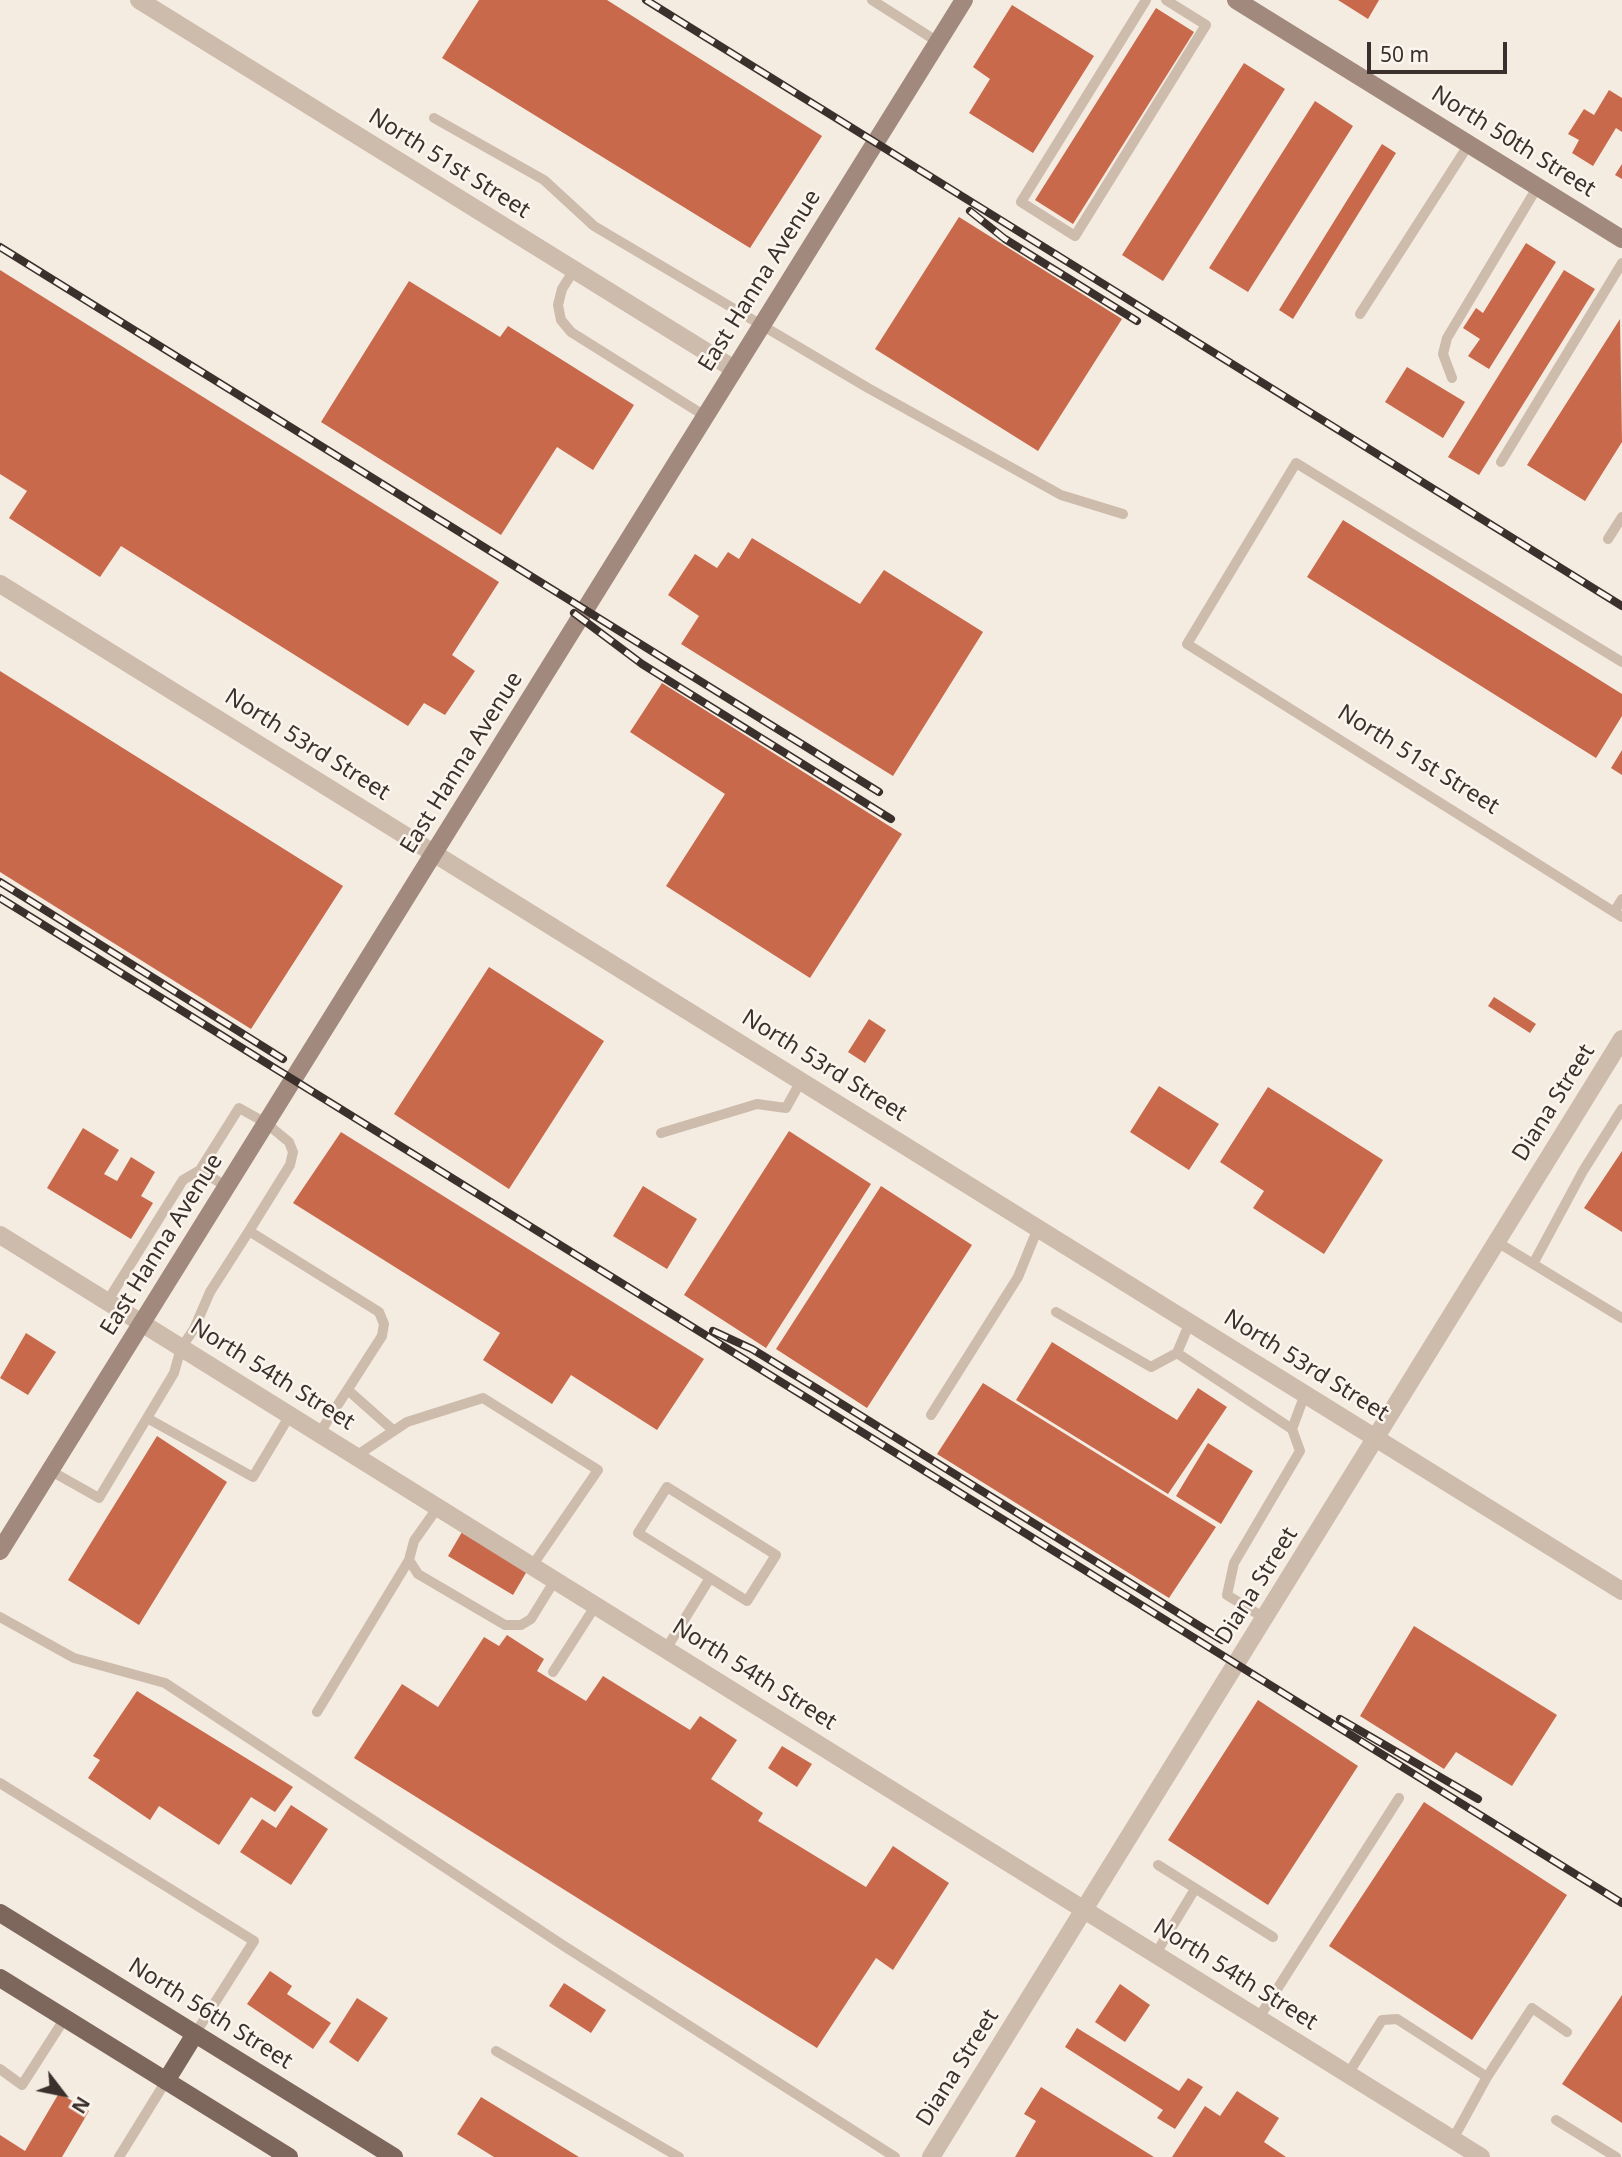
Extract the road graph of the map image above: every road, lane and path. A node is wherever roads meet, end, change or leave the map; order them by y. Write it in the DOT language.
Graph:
graph roads {
  1 [pos="139,0"];
  2 [pos="872,0"];
  3 [pos="964,0"];
  4 [pos="1146,0"];
  5 [pos="1166,0"];
  6 [pos="1236,0"];
  7 [pos="1186,5"];
  8 [pos="938,42"];
  9 [pos="434,118"];
  10 [pos="1469,144"];
  11 [pos="1538,186"];
  12 [pos="1622,239"];
  13 [pos="1622,263"];
  14 [pos="574,270"];
  15 [pos="1360,314"];
  16 [pos="762,324"];
  17 [pos="734,369"];
  18 [pos="1452,378"];
  19 [pos="705,416"];
  20 [pos="1501,462"];
  21 [pos="1123,514"];
  22 [pos="1622,517"];
  23 [pos="1608,539"];
  24 [pos="0,584"];
  25 [pos="1622,662"];
  26 [pos="434,853"];
  27 [pos="1622,899"];
  28 [pos="1618,914"];
  29 [pos="1622,1039"];
  30 [pos="801,1081"];
  31 [pos="1622,1109"];
  32 [pos="266,1123"];
  33 [pos="661,1133"];
  34 [pos="200,1170"];
  35 [pos="227,1187"];
  36 [pos="1038,1228"];
  37 [pos="249,1231"];
  38 [pos="0,1235"];
  39 [pos="1497,1242"];
  40 [pos="1533,1264"];
  41 [pos="107,1302"];
  42 [pos="1056,1311"];
  43 [pos="1622,1318"];
  44 [pos="1190,1322"];
  45 [pos="143,1324"];
  46 [pos="181,1348"];
  47 [pos="1177,1353"];
  48 [pos="349,1391"];
  49 [pos="1305,1394"];
  50 [pos="290,1415"];
  51 [pos="931,1415"];
  52 [pos="147,1418"];
  53 [pos="1292,1429"];
  54 [pos="394,1431"];
  55 [pos="319,1434"];
  56 [pos="1377,1438"];
  57 [pos="356,1456"];
  58 [pos="51,1471"];
  59 [pos="438,1507"];
  60 [pos="0,1551"];
  61 [pos="409,1560"];
  62 [pos="532,1566"];
  63 [pos="710,1578"];
  64 [pos="555,1580"];
  65 [pos="1622,1591"];
  66 [pos="596,1605"];
  67 [pos="0,1617"];
  68 [pos="1266,1619"];
  69 [pos="666,1649"];
  70 [pos="553,1672"];
  71 [pos="317,1712"];
  72 [pos="0,1783"];
  73 [pos="1399,1798"];
  74 [pos="1158,1865"];
  75 [pos="1195,1889"];
  76 [pos="1086,1911"];
  77 [pos="0,1913"];
  78 [pos="1273,1937"];
  79 [pos="1155,1955"];
  80 [pos="0,1978"];
  81 [pos="65,2018"];
  82 [pos="1258,2019"];
  83 [pos="1567,2032"];
  84 [pos="195,2034"];
  85 [pos="496,2051"];
  86 [pos="0,2069"];
  87 [pos="1348,2074"];
  88 [pos="1487,2077"];
  89 [pos="166,2081"];
  90 [pos="1556,2120"];
  91 [pos="1452,2139"];
  92 [pos="119,2157"];
  93 [pos="289,2157"];
  94 [pos="394,2157"];
  95 [pos="679,2157"];
  96 [pos="895,2157"];
  97 [pos="931,2157"];
  98 [pos="1481,2157"];
  99 [pos="1616,2157"];
  1 -- 14 [label="street, North 51st Street"];
  2 -- 8 [label="lane"];
  3 -- 8 [label="street, East Hanna Avenue"];
  4 -- 7 [label="lane"];
  5 -- 7 [label="lane"];
  6 -- 10 [label="street, North 50th Street"];
  8 -- 16 [label="street, East Hanna Avenue"];
  9 -- 16 [label="lane"];
  10 -- 11 [label="street, North 50th Street"];
  10 -- 15 [label="lane"];
  11 -- 12 [label="street, North 50th Street"];
  11 -- 18 [label="lane"];
  13 -- 20 [label="lane"];
  14 -- 17 [label="street, North 51st Street"];
  14 -- 19 [label="lane"];
  16 -- 17 [label="street, East Hanna Avenue"];
  16 -- 21 [label="lane"];
  17 -- 19 [label="street, East Hanna Avenue"];
  19 -- 26 [label="street, East Hanna Avenue"];
  22 -- 23 [label="lane"];
  24 -- 26 [label="street, North 53rd Street"];
  25 -- 28 [label="lane, North 51st Street"];
  26 -- 30 [label="street, North 53rd Street"];
  26 -- 32 [label="street, East Hanna Avenue"];
  27 -- 28 [label="lane"];
  29 -- 39 [label="street, Diana Street"];
  30 -- 33 [label="lane"];
  30 -- 36 [label="street, North 53rd Street"];
  31 -- 40 [label="lane"];
  32 -- 34 [label="lane"];
  32 -- 35 [label="street, East Hanna Avenue"];
  32 -- 37 [label="lane"];
  34 -- 35 [label="lane"];
  34 -- 41 [label="lane"];
  35 -- 45 [label="street, East Hanna Avenue"];
  36 -- 44 [label="street, North 53rd Street"];
  36 -- 51 [label="lane"];
  37 -- 46 [label="lane"];
  37 -- 48 [label="lane"];
  38 -- 41 [label="street, North 54th Street"];
  39 -- 40 [label="lane"];
  39 -- 56 [label="street, Diana Street"];
  40 -- 43 [label="lane"];
  41 -- 45 [label="street, North 54th Street"];
  42 -- 47 [label="lane"];
  44 -- 47 [label="lane"];
  44 -- 49 [label="street, North 53rd Street"];
  45 -- 46 [label="street, North 54th Street"];
  45 -- 58 [label="street, East Hanna Avenue"];
  46 -- 50 [label="street, North 54th Street"];
  46 -- 52 [label="lane"];
  47 -- 53 [label="lane"];
  48 -- 54 [label="lane"];
  48 -- 55 [label="lane"];
  49 -- 53 [label="lane"];
  49 -- 56 [label="street, North 53rd Street"];
  50 -- 52 [label="lane"];
  50 -- 55 [label="street, North 54th Street"];
  52 -- 58 [label="lane"];
  53 -- 68 [label="lane"];
  54 -- 57 [label="lane"];
  54 -- 62 [label="lane"];
  55 -- 57 [label="street, North 54th Street"];
  56 -- 65 [label="street, North 53rd Street"];
  56 -- 68 [label="street, Diana Street"];
  57 -- 59 [label="street, North 54th Street"];
  58 -- 60 [label="street, East Hanna Avenue"];
  59 -- 61 [label="lane"];
  59 -- 62 [label="street, North 54th Street"];
  61 -- 64 [label="lane"];
  61 -- 71 [label="lane"];
  62 -- 64 [label="street, North 54th Street"];
  63 -- 63 [label="lane"];
  63 -- 69 [label="lane"];
  64 -- 66 [label="street, North 54th Street"];
  66 -- 69 [label="street, North 54th Street"];
  66 -- 70 [label="lane"];
  67 -- 96 [label="lane"];
  68 -- 76 [label="street, Diana Street"];
  69 -- 76 [label="street, North 54th Street"];
  72 -- 84 [label="lane"];
  73 -- 82 [label="lane"];
  74 -- 75 [label="lane"];
  75 -- 78 [label="lane"];
  75 -- 79 [label="lane"];
  76 -- 79 [label="street, North 54th Street"];
  76 -- 97 [label="street, Diana Street"];
  77 -- 84 [label="main road, North 56th Street"];
  79 -- 82 [label="street, North 54th Street"];
  80 -- 81 [label="main road"];
  81 -- 86 [label="lane"];
  81 -- 89 [label="main road"];
  82 -- 87 [label="street, North 54th Street"];
  83 -- 88 [label="lane"];
  84 -- 89 [label="main road"];
  84 -- 94 [label="main road, North 56th Street"];
  85 -- 95 [label="lane"];
  87 -- 88 [label="lane"];
  87 -- 91 [label="street, North 54th Street"];
  88 -- 91 [label="lane"];
  89 -- 92 [label="lane"];
  89 -- 93 [label="main road"];
  90 -- 99 [label="lane"];
  91 -- 98 [label="street, North 54th Street"];
}
